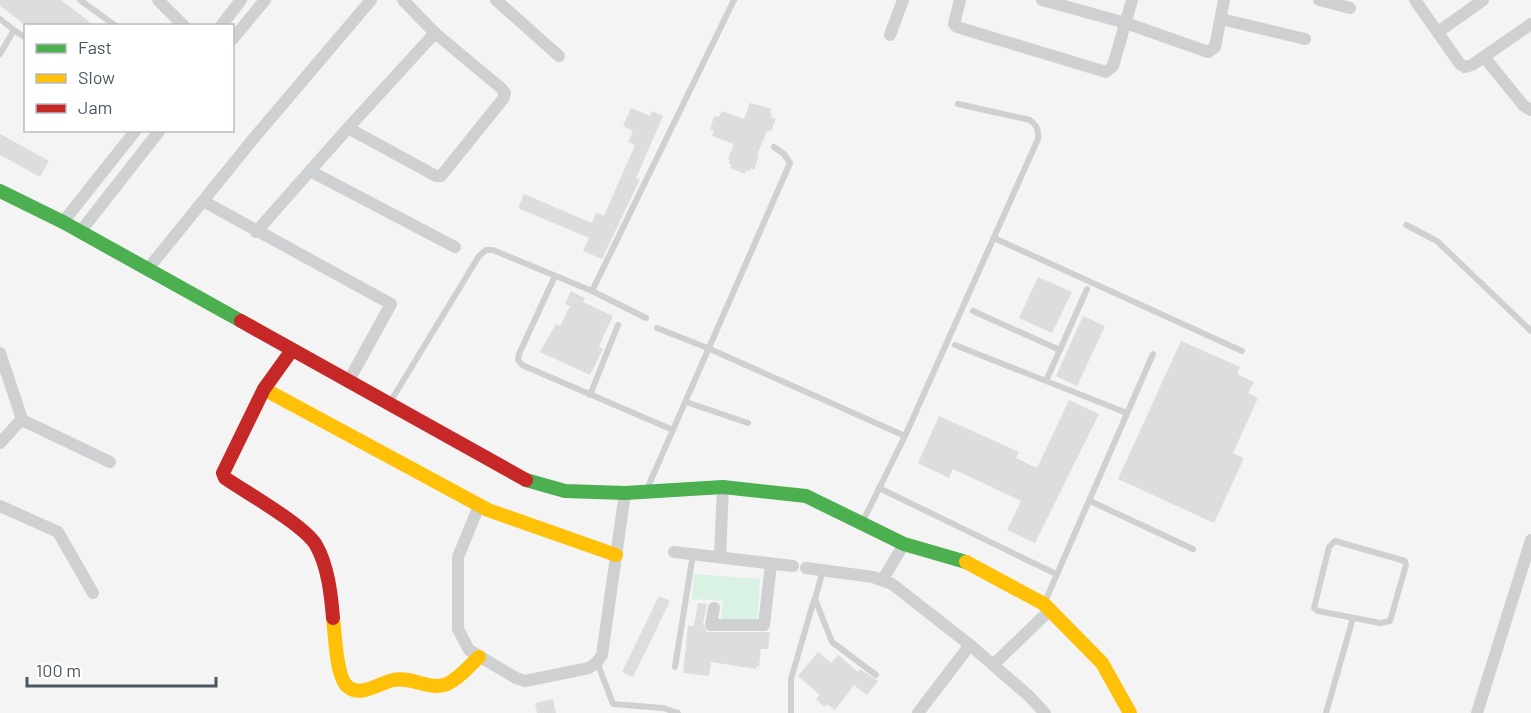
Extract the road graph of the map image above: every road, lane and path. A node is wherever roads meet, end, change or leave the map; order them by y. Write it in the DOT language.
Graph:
graph roads {
  1 [pos="80,0"];
  2 [pos="159,0"];
  3 [pos="242,0"];
  4 [pos="265,0"];
  5 [pos="372,0"];
  6 [pos="403,0"];
  7 [pos="496,0"];
  8 [pos="734,0"];
  9 [pos="903,0"];
  10 [pos="960,0"];
  11 [pos="1042,0"];
  12 [pos="1132,0"];
  13 [pos="1224,0"];
  14 [pos="1319,0"];
  15 [pos="1415,0"];
  16 [pos="1483,0"];
  17 [pos="1350,8"];
  18 [pos="0,19"];
  19 [pos="1221,19"];
  20 [pos="1126,23"];
  21 [pos="113,24"];
  22 [pos="182,24"];
  23 [pos="223,24"];
  24 [pos="1531,24"];
  25 [pos="14,30"];
  26 [pos="1438,32"];
  27 [pos="435,33"];
  28 [pos="890,35"];
  29 [pos="24,37"];
  30 [pos="234,38"];
  31 [pos="1305,39"];
  32 [pos="0,54"];
  33 [pos="559,56"];
  34 [pos="1484,57"];
  35 [pos="958,104"];
  36 [pos="1531,111"];
  37 [pos="348,128"];
  38 [pos="134,132"];
  39 [pos="158,132"];
  40 [pos="774,147"];
  41 [pos="310,171"];
  42 [pos="0,191"];
  43 [pos="203,201"];
  44 [pos="63,222"];
  45 [pos="1406,225"];
  46 [pos="80,232"];
  47 [pos="256,232"];
  48 [pos="994,238"];
  49 [pos="455,247"];
  50 [pos="147,270"];
  51 [pos="555,276"];
  52 [pos="1087,289"];
  53 [pos="592,291"];
  54 [pos="973,311"];
  55 [pos="645,318"];
  56 [pos="618,325"];
  57 [pos="657,328"];
  58 [pos="1531,331"];
  59 [pos="955,345"];
  60 [pos="710,349"];
  61 [pos="292,350"];
  62 [pos="1060,350"];
  63 [pos="1242,351"];
  64 [pos="0,353"];
  65 [pos="1153,354"];
  66 [pos="1046,381"];
  67 [pos="5,382"];
  68 [pos="348,382"];
  69 [pos="264,389"];
  70 [pos="590,395"];
  71 [pos="686,402"];
  72 [pos="389,405"];
  73 [pos="1127,413"];
  74 [pos="22,420"];
  75 [pos="748,423"];
  76 [pos="673,430"];
  77 [pos="905,436"];
  78 [pos="0,443"];
  79 [pos="110,462"];
  80 [pos="723,487"];
  81 [pos="879,488"];
  82 [pos="646,492"];
  83 [pos="625,494"];
  84 [pos="1090,501"];
  85 [pos="0,506"];
  86 [pos="479,506"];
  87 [pos="862,523"];
  88 [pos="1531,540"];
  89 [pos="904,544"];
  90 [pos="1192,549"];
  91 [pos="674,552"];
  92 [pos="693,554"];
  93 [pos="616,555"];
  94 [pos="720,557"];
  95 [pos="771,564"];
  96 [pos="823,570"];
  97 [pos="1056,574"];
  98 [pos="884,579"];
  99 [pos="93,593"];
  100 [pos="815,599"];
  101 [pos="1047,607"];
  102 [pos="714,608"];
  103 [pos="1353,618"];
  104 [pos="970,645"];
  105 [pos="479,657"];
  106 [pos="597,662"];
  107 [pos="993,664"];
  108 [pos="675,667"];
  109 [pos="876,675"];
  110 [pos="624,706"];
  111 [pos="621,713"];
  112 [pos="678,713"];
  113 [pos="792,713"];
  114 [pos="918,713"];
  115 [pos="1045,713"];
  116 [pos="1130,713"];
  117 [pos="1326,713"];
  118 [pos="1477,713"];
  1 -- 21 [label="lane"];
  2 -- 22 [label="street"];
  3 -- 23 [label="street"];
  4 -- 30 [label="street"];
  5 -- 43 [label="street"];
  6 -- 27 [label="street"];
  7 -- 33 [label="street"];
  8 -- 53 [label="lane"];
  9 -- 28 [label="street"];
  10 -- 20 [label="street"];
  11 -- 20 [label="street"];
  12 -- 20 [label="street"];
  13 -- 19 [label="street"];
  14 -- 17 [label="street"];
  15 -- 26 [label="street"];
  16 -- 26 [label="street"];
  18 -- 25 [label="lane"];
  19 -- 20 [label="street"];
  19 -- 31 [label="street"];
  24 -- 34 [label="street"];
  25 -- 29 [label="lane"];
  25 -- 32 [label="lane"];
  26 -- 34 [label="street"];
  27 -- 37 [label="street"];
  27 -- 37 [label="street"];
  34 -- 36 [label="street"];
  35 -- 48 [label="lane"];
  37 -- 41 [label="street"];
  38 -- 44 [label="street"];
  39 -- 46 [label="street"];
  40 -- 60 [label="lane"];
  41 -- 47 [label="street"];
  41 -- 49 [label="street"];
  42 -- 44 [label="main road"];
  43 -- 47 [label="street"];
  43 -- 50 [label="street"];
  44 -- 46 [label="main road"];
  45 -- 58 [label="lane"];
  46 -- 50 [label="main road"];
  47 -- 68 [label="street"];
  48 -- 63 [label="lane"];
  48 -- 77 [label="lane"];
  50 -- 61 [label="main road"];
  51 -- 53 [label="lane"];
  51 -- 70 [label="lane"];
  51 -- 72 [label="lane"];
  52 -- 62 [label="lane"];
  53 -- 55 [label="lane"];
  54 -- 62 [label="lane"];
  56 -- 70 [label="lane"];
  57 -- 60 [label="lane"];
  59 -- 66 [label="lane"];
  60 -- 71 [label="lane"];
  60 -- 77 [label="lane"];
  61 -- 68 [label="main road"];
  61 -- 69 [label="main road"];
  62 -- 66 [label="lane"];
  64 -- 67 [label="street"];
  65 -- 73 [label="lane"];
  66 -- 73 [label="lane"];
  67 -- 74 [label="street"];
  68 -- 72 [label="main road"];
  69 -- 86 [label="main road"];
  69 -- 105 [label="main road"];
  70 -- 76 [label="lane"];
  71 -- 75 [label="lane"];
  71 -- 76 [label="lane"];
  72 -- 83 [label="main road"];
  73 -- 84 [label="lane"];
  74 -- 78 [label="street"];
  74 -- 79 [label="street"];
  76 -- 82 [label="lane"];
  77 -- 81 [label="lane"];
  80 -- 82 [label="main road"];
  80 -- 87 [label="main road"];
  80 -- 94 [label="street"];
  81 -- 87 [label="lane"];
  81 -- 97 [label="lane"];
  82 -- 83 [label="main road"];
  83 -- 93 [label="street"];
  84 -- 90 [label="lane"];
  84 -- 97 [label="lane"];
  85 -- 99 [label="street"];
  86 -- 93 [label="main road"];
  86 -- 105 [label="street"];
  87 -- 89 [label="main road"];
  88 -- 118 [label="street"];
  89 -- 98 [label="street"];
  89 -- 101 [label="main road"];
  91 -- 92 [label="street"];
  92 -- 94 [label="street"];
  92 -- 108 [label="lane"];
  93 -- 106 [label="street"];
  94 -- 95 [label="street"];
  95 -- 96 [label="street"];
  95 -- 102 [label="street"];
  96 -- 98 [label="street"];
  96 -- 100 [label="lane"];
  97 -- 101 [label="lane"];
  98 -- 104 [label="street"];
  100 -- 109 [label="lane"];
  100 -- 113 [label="lane"];
  101 -- 107 [label="street"];
  101 -- 116 [label="main road"];
  103 -- 103 [label="lane"];
  103 -- 117 [label="lane"];
  104 -- 107 [label="street"];
  104 -- 114 [label="street"];
  105 -- 106 [label="street"];
  106 -- 110 [label="lane"];
  107 -- 115 [label="street"];
  110 -- 111 [label="lane"];
  110 -- 112 [label="lane"];
}
